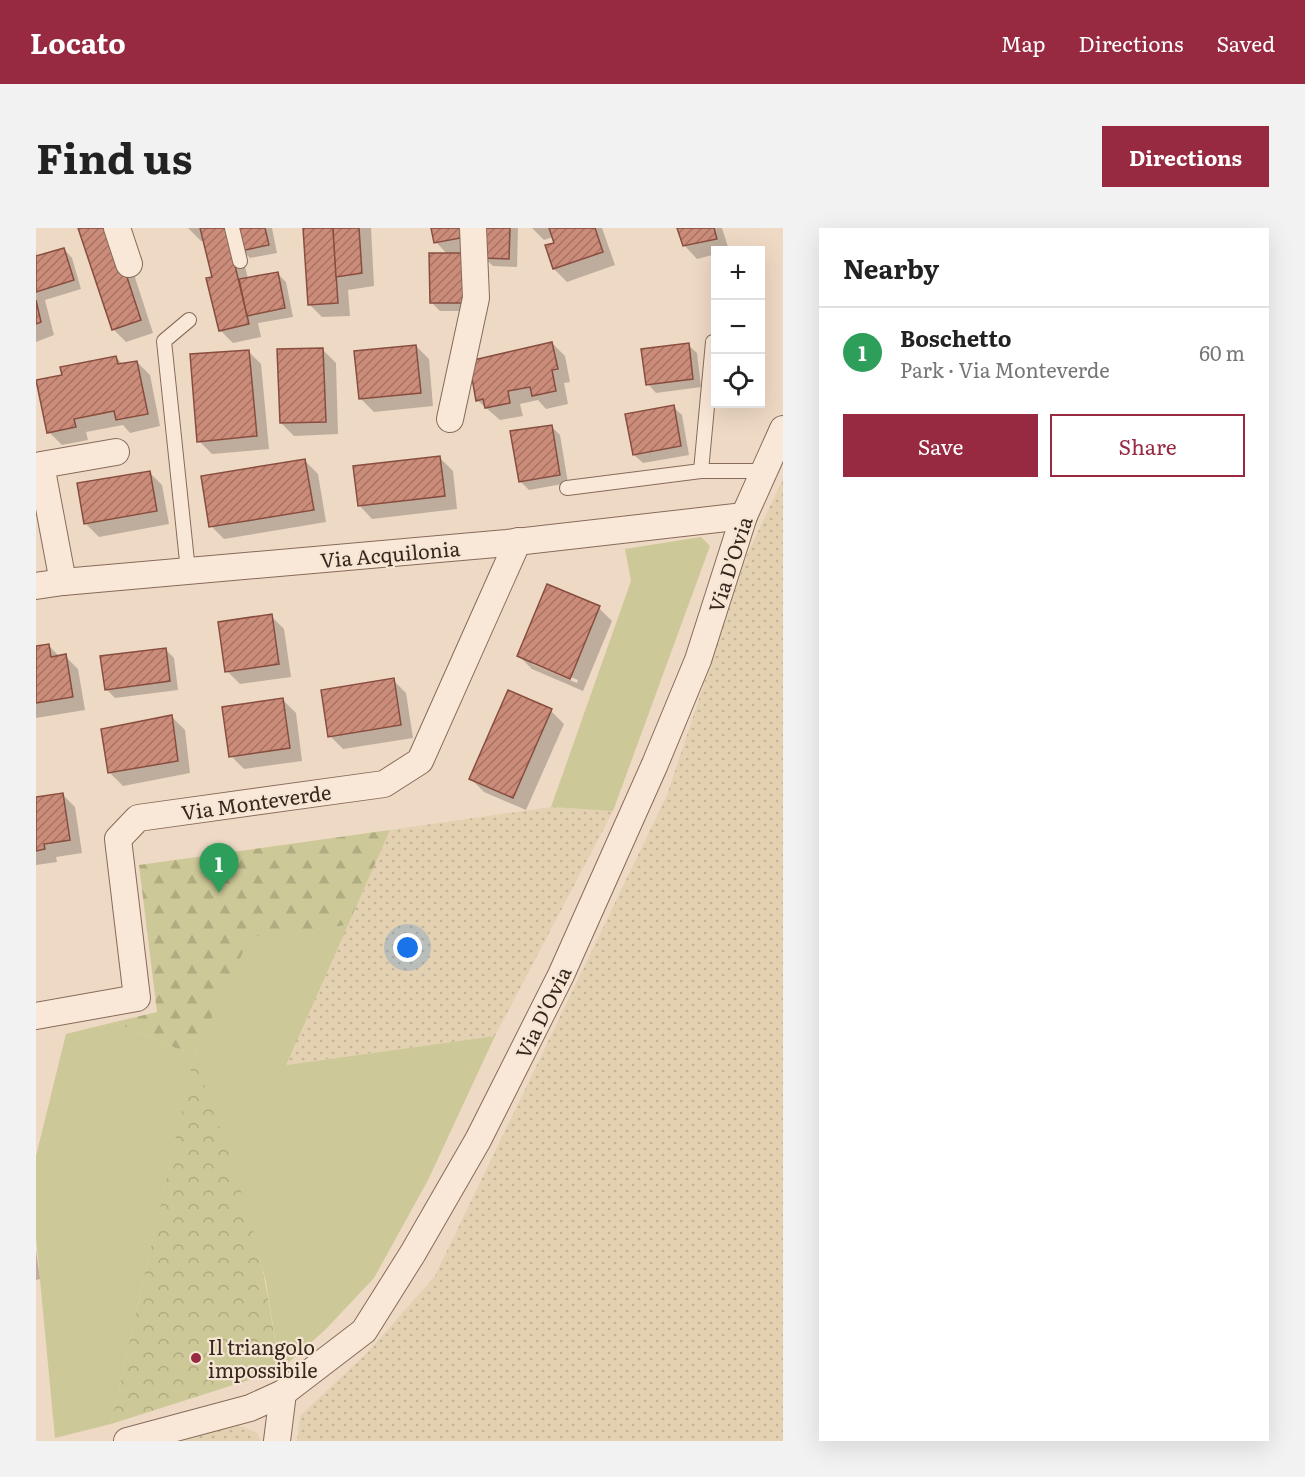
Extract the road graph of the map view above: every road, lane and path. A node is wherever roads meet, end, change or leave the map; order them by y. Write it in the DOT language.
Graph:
graph roads {
  1 [pos="117,228"];
  2 [pos="232,228"];
  3 [pos="473,228"];
  4 [pos="240,261"];
  5 [pos="129,264"];
  6 [pos="189,320"];
  7 [pos="712,354"];
  8 [pos="450,420"];
  9 [pos="783,429"];
  10 [pos="116,452"];
  11 [pos="701,471"];
  12 [pos="764,471"];
  13 [pos="567,488"];
  14 [pos="744,516"];
  15 [pos="518,542"];
  16 [pos="188,571"];
  17 [pos="63,582"];
  18 [pos="36,586"];
  19 [pos="36,1016"];
  20 [pos="283,1393"];
  21 [pos="127,1441"];
  22 [pos="277,1441"];
  1 -- 5 [label="street"];
  2 -- 4 [label="lane"];
  3 -- 8 [label="street"];
  6 -- 16 [label="lane"];
  7 -- 11 [label="lane"];
  9 -- 12 [label="street, Via D'Ovia"];
  10 -- 17 [label="street"];
  11 -- 12 [label="lane"];
  11 -- 13 [label="lane"];
  12 -- 14 [label="street, Via D'Ovia"];
  14 -- 15 [label="street, Via Acquilonia"];
  14 -- 20 [label="street, Via D'Ovia"];
  15 -- 16 [label="street, Via Acquilonia"];
  15 -- 19 [label="street, Via Monteverde"];
  16 -- 17 [label="street, Via Acquilonia"];
  17 -- 18 [label="street, Via Acquilonia"];
  20 -- 21 [label="street, Via D'Ovia"];
  20 -- 22 [label="street"];
}
